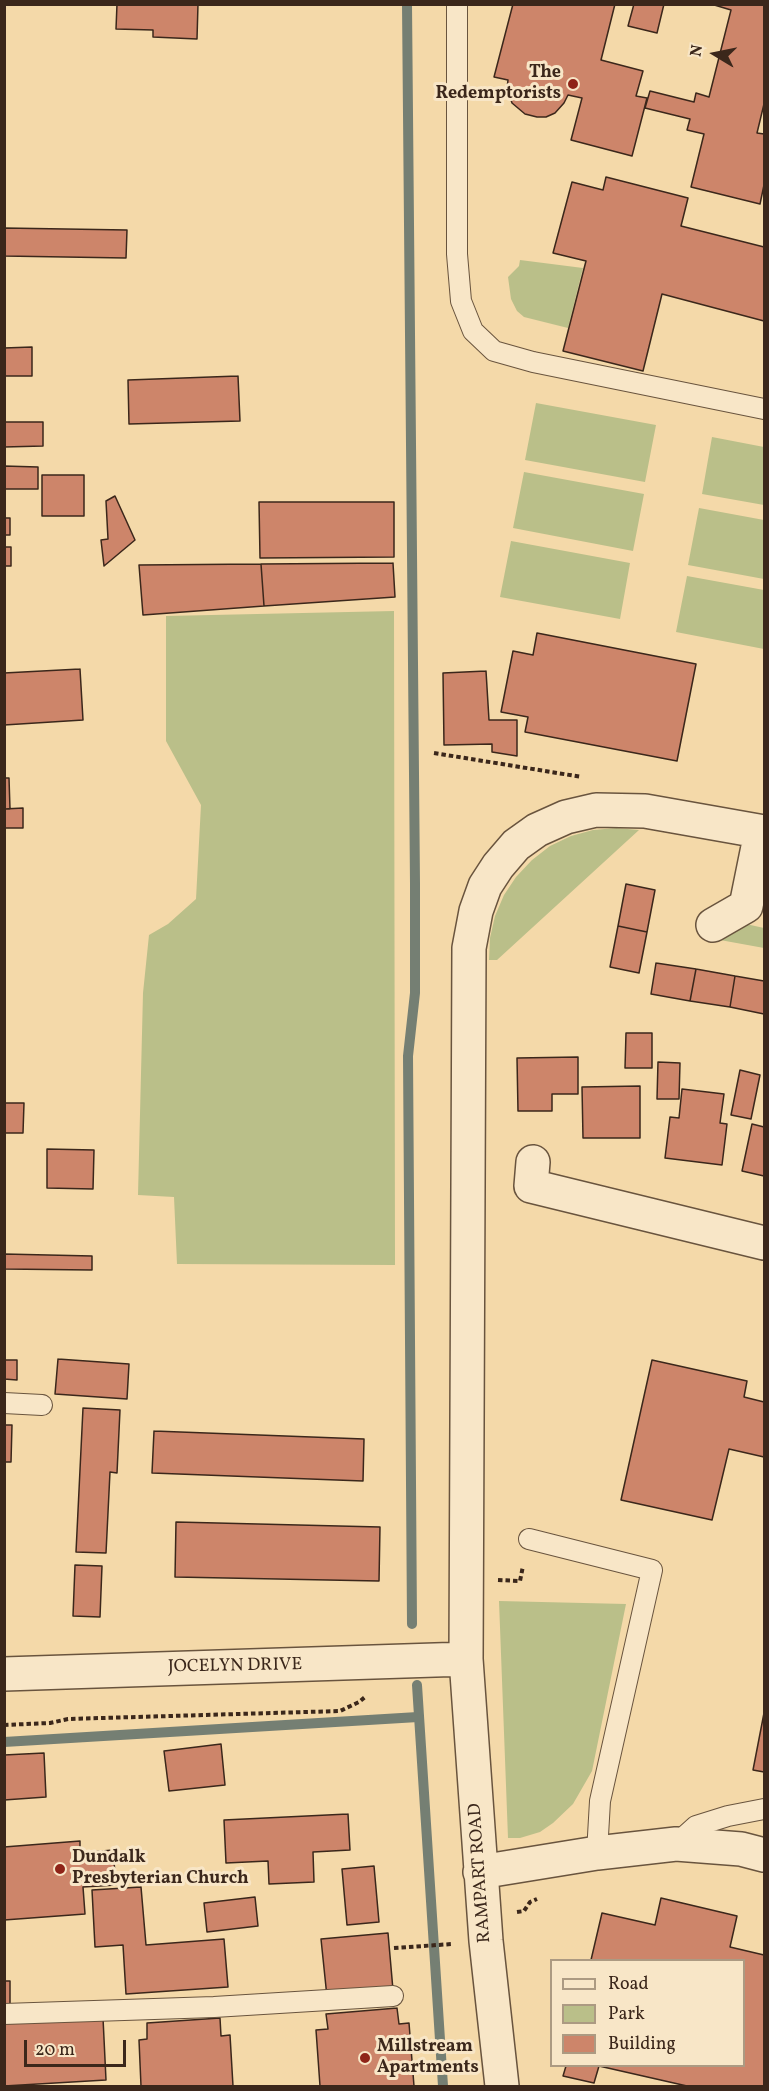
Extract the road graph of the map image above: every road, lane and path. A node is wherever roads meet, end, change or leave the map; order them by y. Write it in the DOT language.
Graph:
graph roads {
  1 [pos="458,4"];
  2 [pos="765,409"];
  3 [pos="763,832"];
  4 [pos="755,911"];
  5 [pos="713,925"];
  6 [pos="533,1162"];
  7 [pos="765,1243"];
  8 [pos="4,1403"];
  9 [pos="42,1405"];
  10 [pos="530,1539"];
  11 [pos="491,1580"];
  12 [pos="466,1659"];
  13 [pos="4,1674"];
  14 [pos="340,1711"];
  15 [pos="4,1725"];
  16 [pos="765,1809"];
  17 [pos="676,1845"];
  18 [pos="597,1853"];
  19 [pos="765,1855"];
  20 [pos="480,1872"];
  21 [pos="450,1944"];
  22 [pos="394,1948"];
  23 [pos="393,1996"];
  24 [pos="4,2014"];
  25 [pos="502,2086"];
  1 -- 2 [label="lane"];
  3 -- 4 [label="street"];
  3 -- 12 [label="street, RAMPART ROAD"];
  4 -- 5 [label="street"];
  6 -- 7 [label="street"];
  8 -- 9 [label="lane"];
  10 -- 11 [label="path"];
  10 -- 18 [label="lane"];
  12 -- 13 [label="street, JOCELYN DRIVE"];
  12 -- 20 [label="street, RAMPART ROAD"];
  14 -- 15 [label="path"];
  16 -- 17 [label="lane"];
  17 -- 18 [label="street"];
  17 -- 19 [label="street"];
  18 -- 20 [label="street"];
  20 -- 25 [label="street, RAMPART ROAD"];
  21 -- 22 [label="path"];
  23 -- 24 [label="lane"];
}
